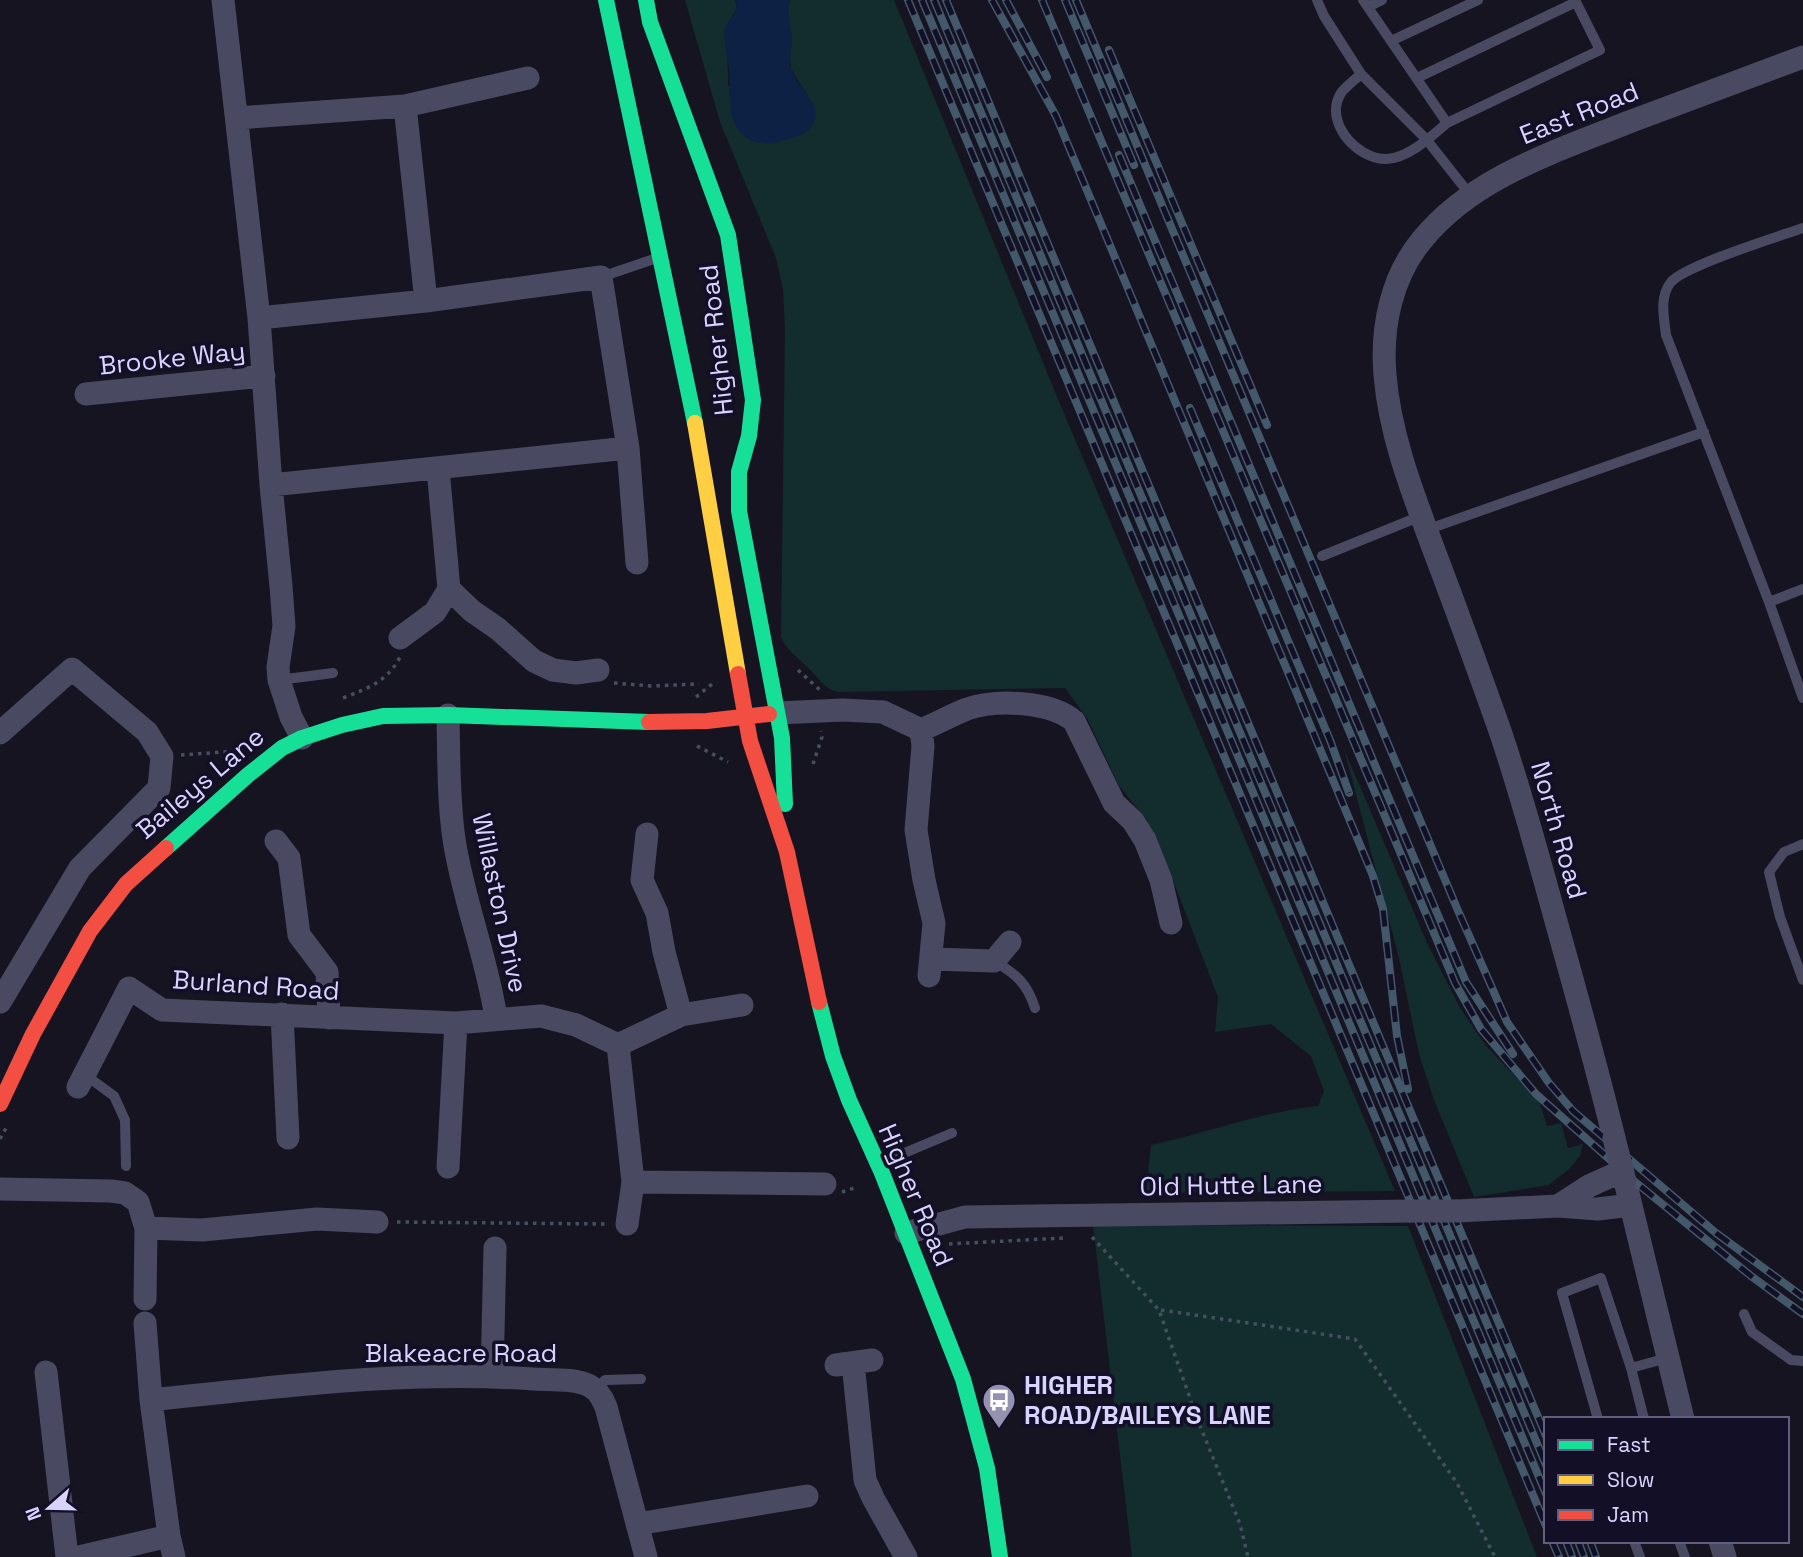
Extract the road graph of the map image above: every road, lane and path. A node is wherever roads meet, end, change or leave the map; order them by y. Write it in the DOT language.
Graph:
graph roads {
  1 [pos="223,0"];
  2 [pos="606,0"];
  3 [pos="646,0"];
  4 [pos="1317,0"];
  5 [pos="1382,0"];
  6 [pos="1478,0"];
  7 [pos="1575,1"];
  8 [pos="1365,4"];
  9 [pos="1391,41"];
  10 [pos="1803,57"];
  11 [pos="1361,74"];
  12 [pos="528,78"];
  13 [pos="1417,78"];
  14 [pos="405,106"];
  15 [pos="237,118"];
  16 [pos="1447,123"];
  17 [pos="1426,139"];
  18 [pos="1471,196"];
  19 [pos="1803,228"];
  20 [pos="660,257"];
  21 [pos="1406,265"];
  22 [pos="601,277"];
  23 [pos="426,301"];
  24 [pos="259,318"];
  25 [pos="264,376"];
  26 [pos="86,394"];
  27 [pos="1704,432"];
  28 [pos="628,447"];
  29 [pos="438,469"];
  30 [pos="271,485"];
  31 [pos="1424,523"];
  32 [pos="1322,556"];
  33 [pos="637,562"];
  34 [pos="449,589"];
  35 [pos="1803,589"];
  36 [pos="1769,602"];
  37 [pos="404,643"];
  38 [pos="333,673"];
  39 [pos="605,676"];
  40 [pos="279,680"];
  41 [pos="699,684"];
  42 [pos="1803,698"];
  43 [pos="339,699"];
  44 [pos="778,713"];
  45 [pos="448,715"];
  46 [pos="745,716"];
  47 [pos="2,727"];
  48 [pos="922,730"];
  49 [pos="302,738"];
  50 [pos="248,751"];
  51 [pos="162,756"];
  52 [pos="647,834"];
  53 [pos="276,841"];
  54 [pos="1803,844"];
  55 [pos="787,852"];
  56 [pos="1171,923"];
  57 [pos="1010,942"];
  58 [pos="994,961"];
  59 [pos="1803,980"];
  60 [pos="0,1002"];
  61 [pos="742,1004"];
  62 [pos="1035,1008"];
  63 [pos="282,1014"];
  64 [pos="681,1015"];
  65 [pos="329,1017"];
  66 [pos="496,1018"];
  67 [pos="456,1023"];
  68 [pos="618,1045"];
  69 [pos="81,1080"];
  70 [pos="0,1104"];
  71 [pos="952,1133"];
  72 [pos="288,1138"];
  73 [pos="877,1164"];
  74 [pos="126,1166"];
  75 [pos="447,1167"];
  76 [pos="1621,1175"];
  77 [pos="633,1182"];
  78 [pos="825,1184"];
  79 [pos="0,1189"];
  80 [pos="1631,1205"];
  81 [pos="1559,1206"];
  82 [pos="377,1222"];
  83 [pos="627,1224"];
  84 [pos="145,1228"];
  85 [pos="1079,1237"];
  86 [pos="1065,1238"];
  87 [pos="909,1239"];
  88 [pos="495,1248"];
  89 [pos="145,1299"];
  90 [pos="1159,1310"];
  91 [pos="1744,1314"];
  92 [pos="145,1323"];
  93 [pos="1667,1358"];
  94 [pos="1803,1361"];
  95 [pos="854,1363"];
  96 [pos="1631,1368"];
  97 [pos="46,1372"];
  98 [pos="492,1376"];
  99 [pos="641,1379"];
  100 [pos="595,1390"];
  101 [pos="151,1400"];
  102 [pos="1597,1417"];
  103 [pos="1643,1417"];
  104 [pos="1682,1417"];
  105 [pos="807,1496"];
  106 [pos="637,1524"];
  107 [pos="172,1547"];
  108 [pos="67,1557"];
  109 [pos="79,1557"];
  110 [pos="646,1557"];
  111 [pos="906,1557"];
  112 [pos="1000,1557"];
  113 [pos="1248,1557"];
  114 [pos="1495,1557"];
  1 -- 15 [label="street"];
  2 -- 20 [label="main road, Higher Road"];
  3 -- 44 [label="main road, Higher Road"];
  4 -- 11 [label="lane"];
  5 -- 8 [label="lane"];
  6 -- 9 [label="lane"];
  7 -- 13 [label="lane"];
  7 -- 16 [label="lane"];
  8 -- 9 [label="lane"];
  9 -- 13 [label="lane"];
  10 -- 18 [label="street, East Road"];
  11 -- 17 [label="lane"];
  11 -- 17 [label="lane"];
  12 -- 14 [label="street"];
  13 -- 16 [label="lane"];
  14 -- 15 [label="street"];
  14 -- 23 [label="street"];
  15 -- 24 [label="street"];
  16 -- 17 [label="lane"];
  17 -- 18 [label="lane"];
  18 -- 21 [label="street, East Road"];
  19 -- 27 [label="lane"];
  20 -- 22 [label="lane"];
  20 -- 46 [label="main road, Higher Road"];
  21 -- 31 [label="street, North Road"];
  22 -- 23 [label="street"];
  22 -- 28 [label="street"];
  23 -- 24 [label="street"];
  24 -- 25 [label="street"];
  25 -- 26 [label="street, Brooke Way"];
  25 -- 30 [label="street"];
  27 -- 31 [label="lane"];
  27 -- 36 [label="lane"];
  28 -- 29 [label="street"];
  28 -- 33 [label="street"];
  29 -- 30 [label="street"];
  29 -- 34 [label="street"];
  30 -- 40 [label="street"];
  31 -- 32 [label="lane"];
  31 -- 76 [label="street, North Road, bridge"];
  34 -- 37 [label="street"];
  34 -- 39 [label="street"];
  35 -- 36 [label="lane"];
  36 -- 42 [label="lane"];
  37 -- 43 [label="path"];
  38 -- 40 [label="lane"];
  39 -- 41 [label="path"];
  40 -- 49 [label="street"];
  44 -- 46 [label="main road, Baileys Lane"];
  44 -- 48 [label="street"];
  44 -- 55 [label="main road, Higher Road"];
  45 -- 46 [label="main road, Baileys Lane"];
  45 -- 49 [label="main road, Baileys Lane"];
  45 -- 66 [label="street, Willaston Drive"];
  46 -- 55 [label="main road, Higher Road"];
  47 -- 51 [label="street"];
  48 -- 56 [label="street"];
  48 -- 58 [label="street"];
  49 -- 70 [label="main road, Baileys Lane"];
  50 -- 51 [label="path"];
  51 -- 60 [label="street"];
  52 -- 64 [label="street"];
  53 -- 65 [label="street"];
  54 -- 59 [label="lane"];
  55 -- 73 [label="main road, Higher Road"];
  57 -- 58 [label="street"];
  58 -- 62 [label="lane"];
  61 -- 64 [label="street"];
  63 -- 65 [label="street, Burland Road"];
  63 -- 69 [label="street, Burland Road"];
  63 -- 72 [label="street"];
  64 -- 68 [label="street"];
  65 -- 67 [label="street, Burland Road"];
  66 -- 67 [label="street, Burland Road"];
  66 -- 68 [label="street, Burland Road"];
  67 -- 75 [label="street"];
  68 -- 77 [label="street"];
  69 -- 74 [label="lane"];
  71 -- 73 [label="lane"];
  73 -- 87 [label="main road, Higher Road"];
  76 -- 80 [label="street, North Road"];
  76 -- 81 [label="street"];
  77 -- 78 [label="street"];
  77 -- 83 [label="street"];
  79 -- 84 [label="street"];
  80 -- 81 [label="street, Old Hutte Lane"];
  80 -- 93 [label="street, North Road"];
  81 -- 87 [label="street, Old Hutte Lane, bridge"];
  82 -- 83 [label="path"];
  82 -- 84 [label="street"];
  84 -- 89 [label="street"];
  85 -- 90 [label="path"];
  86 -- 87 [label="path"];
  87 -- 112 [label="main road, Higher Road"];
  88 -- 98 [label="street"];
  90 -- 113 [label="path"];
  90 -- 114 [label="path"];
  91 -- 94 [label="lane"];
  92 -- 101 [label="street"];
  93 -- 96 [label="lane"];
  93 -- 104 [label="street, North Road"];
  95 -- 111 [label="street"];
  96 -- 102 [label="lane"];
  96 -- 103 [label="lane"];
  97 -- 108 [label="street"];
  98 -- 100 [label="street, Blakeacre Road"];
  98 -- 101 [label="street, Blakeacre Road"];
  99 -- 100 [label="lane"];
  100 -- 106 [label="street"];
  101 -- 107 [label="street"];
  105 -- 106 [label="street"];
  106 -- 110 [label="street"];
  107 -- 109 [label="street"];
}
